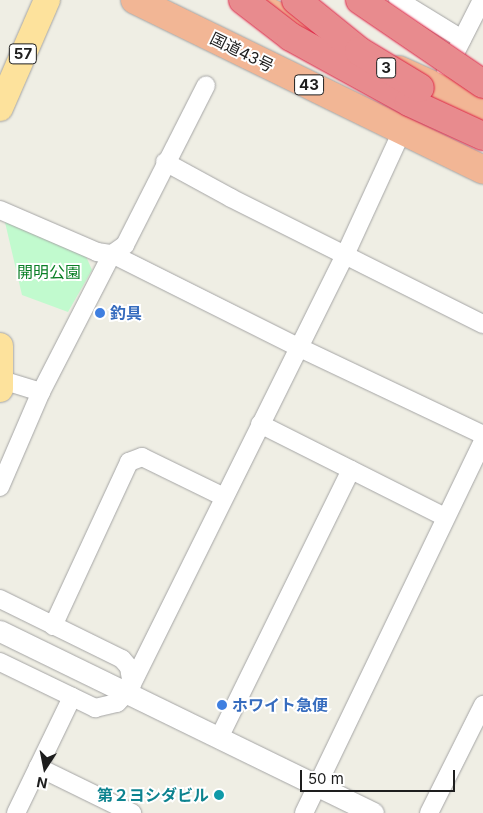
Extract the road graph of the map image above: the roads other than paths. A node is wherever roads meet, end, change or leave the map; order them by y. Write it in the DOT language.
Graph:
graph roads {
  1 [pos="47,0"];
  2 [pos="135,0"];
  3 [pos="243,0"];
  4 [pos="296,0"];
  5 [pos="360,0"];
  6 [pos="398,0"];
  7 [pos="482,0"];
  8 [pos="462,39"];
  9 [pos="483,84"];
  10 [pos="206,85"];
  11 [pos="438,87"];
  12 [pos="0,108"];
  13 [pos="483,108"];
  14 [pos="483,126"];
  15 [pos="402,131"];
  16 [pos="483,136"];
  17 [pos="166,162"];
  18 [pos="483,170"];
  19 [pos="0,210"];
  20 [pos="112,254"];
  21 [pos="345,255"];
  22 [pos="483,324"];
  23 [pos="0,346"];
  24 [pos="298,347"];
  25 [pos="1,385"];
  26 [pos="41,392"];
  27 [pos="260,424"];
  28 [pos="483,435"];
  29 [pos="483,441"];
  30 [pos="351,470"];
  31 [pos="0,487"];
  32 [pos="224,497"];
  33 [pos="445,517"];
  34 [pos="0,599"];
  35 [pos="53,626"];
  36 [pos="0,631"];
  37 [pos="0,662"];
  38 [pos="130,688"];
  39 [pos="72,697"];
  40 [pos="483,705"];
  41 [pos="219,738"];
  42 [pos="38,767"];
  43 [pos="315,785"];
  44 [pos="16,813"];
  45 [pos="132,813"];
  46 [pos="304,813"];
  47 [pos="373,813"];
  48 [pos="429,813"];
  1 -- 12 [label="main road, 57"];
  2 -- 15 [label="highway, 国道43号 / 43"];
  3 -- 11 [label="highway"];
  3 -- 16 [label="highway, bridge"];
  4 -- 14 [label="highway, 3, bridge"];
  5 -- 9 [label="highway, 3, bridge"];
  6 -- 8 [label="street"];
  7 -- 8 [label="street"];
  8 -- 11 [label="street"];
  10 -- 17 [label="street"];
  11 -- 13 [label="highway"];
  15 -- 18 [label="highway, 国道43号 / 43"];
  15 -- 21 [label="street"];
  17 -- 20 [label="street"];
  17 -- 21 [label="street"];
  19 -- 20 [label="street"];
  20 -- 24 [label="street"];
  20 -- 26 [label="street"];
  21 -- 22 [label="street"];
  21 -- 24 [label="street"];
  23 -- 25 [label="main road"];
  24 -- 27 [label="street"];
  24 -- 28 [label="street"];
  25 -- 26 [label="street"];
  26 -- 31 [label="street"];
  27 -- 30 [label="street"];
  27 -- 32 [label="street"];
  29 -- 33 [label="street"];
  30 -- 33 [label="street"];
  30 -- 41 [label="street"];
  32 -- 35 [label="street"];
  32 -- 38 [label="street"];
  33 -- 43 [label="street"];
  34 -- 35 [label="street"];
  35 -- 38 [label="street"];
  36 -- 38 [label="street"];
  37 -- 39 [label="street"];
  38 -- 39 [label="street"];
  38 -- 41 [label="street"];
  39 -- 42 [label="street"];
  40 -- 48 [label="street"];
  41 -- 43 [label="street"];
  42 -- 44 [label="street"];
  42 -- 45 [label="street"];
  43 -- 46 [label="street"];
  43 -- 47 [label="street"];
}
